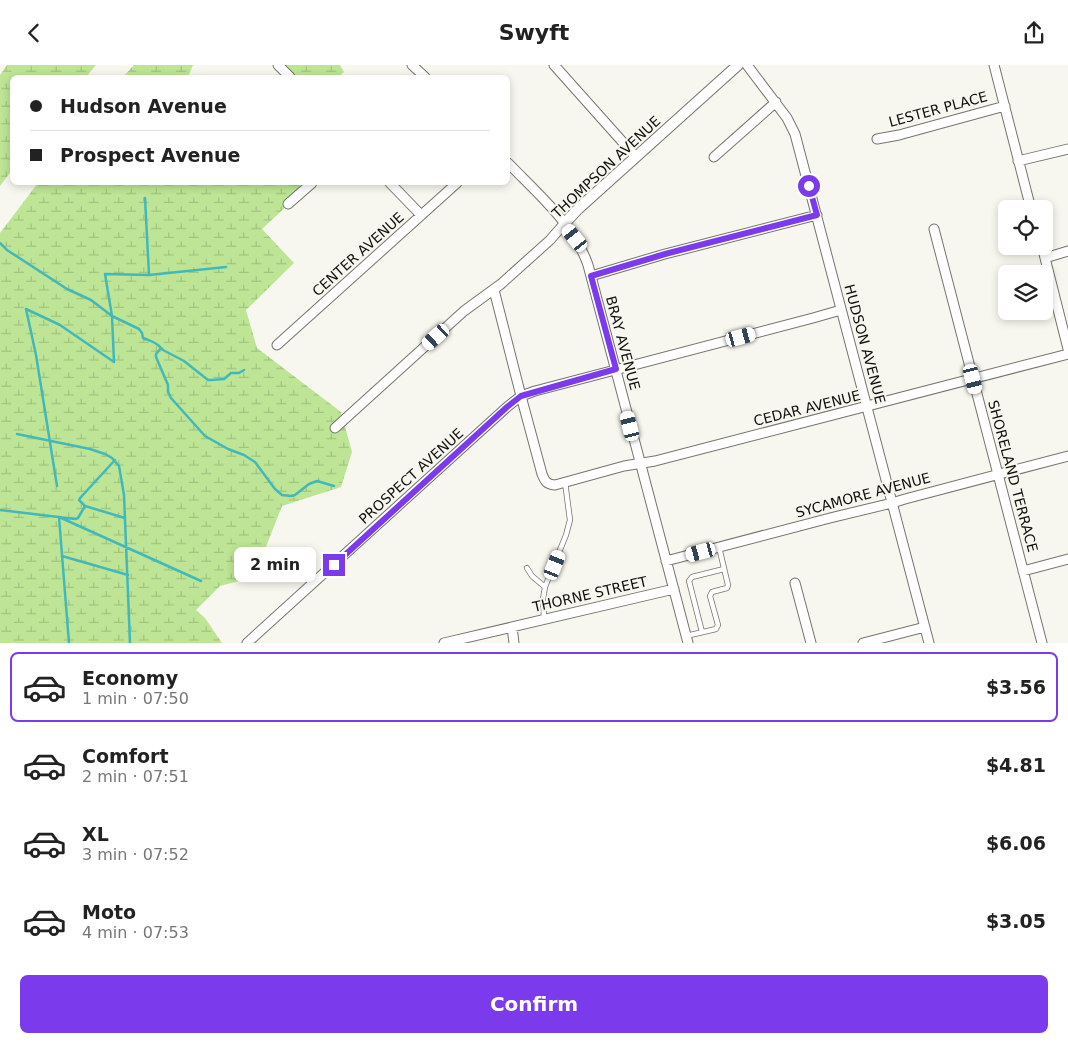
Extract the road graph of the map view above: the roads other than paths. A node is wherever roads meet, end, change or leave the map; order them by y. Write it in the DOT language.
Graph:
graph roads {
  1 [pos="278,65"];
  2 [pos="412,65"];
  3 [pos="554,65"];
  4 [pos="738,65"];
  5 [pos="747,65"];
  6 [pos="994,65"];
  7 [pos="288,75"];
  8 [pos="422,75"];
  9 [pos="776,102"];
  10 [pos="1005,105"];
  11 [pos="877,139"];
  12 [pos="1068,149"];
  13 [pos="636,157"];
  14 [pos="714,157"];
  15 [pos="1018,161"];
  16 [pos="510,165"];
  17 [pos="310,185"];
  18 [pos="392,185"];
  19 [pos="455,185"];
  20 [pos="1029,200"];
  21 [pos="288,204"];
  22 [pos="421,215"];
  23 [pos="817,215"];
  24 [pos="564,224"];
  25 [pos="934,229"];
  26 [pos="1068,251"];
  27 [pos="1044,255"];
  28 [pos="1045,258"];
  29 [pos="591,276"];
  30 [pos="494,290"];
  31 [pos="841,309"];
  32 [pos="277,345"];
  33 [pos="1068,349"];
  34 [pos="1068,354"];
  35 [pos="616,369"];
  36 [pos="973,379"];
  37 [pos="521,396"];
  38 [pos="867,407"];
  39 [pos="335,428"];
  40 [pos="1068,456"];
  41 [pos="640,463"];
  42 [pos="997,475"];
  43 [pos="565,482"];
  44 [pos="892,503"];
  45 [pos="719,547"];
  46 [pos="1068,559"];
  47 [pos="666,561"];
  48 [pos="527,568"];
  49 [pos="724,569"];
  50 [pos="1023,571"];
  51 [pos="795,583"];
  52 [pos="544,587"];
  53 [pos="674,589"];
  54 [pos="544,619"];
  55 [pos="512,627"];
  56 [pos="925,627"];
  57 [pos="702,632"];
  58 [pos="687,639"];
  59 [pos="247,643"];
  60 [pos="444,643"];
  61 [pos="514,643"];
  62 [pos="811,643"];
  63 [pos="863,643"];
  64 [pos="929,643"];
  65 [pos="1042,643"];
  1 -- 7 [label="street"];
  2 -- 8 [label="street"];
  3 -- 13 [label="street"];
  4 -- 13 [label="street, THOMPSON AVENUE"];
  5 -- 9 [label="street, HUDSON AVENUE"];
  6 -- 10 [label="street"];
  9 -- 14 [label="street"];
  9 -- 23 [label="street, HUDSON AVENUE"];
  10 -- 11 [label="street, LESTER PLACE"];
  10 -- 15 [label="street"];
  12 -- 15 [label="street"];
  13 -- 24 [label="street, THOMPSON AVENUE"];
  15 -- 20 [label="street"];
  16 -- 24 [label="street, BRAY AVENUE"];
  17 -- 21 [label="street"];
  18 -- 22 [label="street"];
  19 -- 22 [label="street, CENTER AVENUE"];
  22 -- 32 [label="street, CENTER AVENUE"];
  23 -- 29 [label="street"];
  23 -- 31 [label="street, HUDSON AVENUE"];
  24 -- 29 [label="street, BRAY AVENUE"];
  24 -- 30 [label="street, THOMPSON AVENUE"];
  25 -- 36 [label="street, SHORELAND TERRACE"];
  26 -- 28 [label="street"];
  27 -- 28 [label="street"];
  28 -- 33 [label="street"];
  29 -- 35 [label="street, BRAY AVENUE"];
  30 -- 37 [label="street"];
  30 -- 39 [label="street, THOMPSON AVENUE"];
  31 -- 35 [label="street, PROSPECT AVENUE"];
  31 -- 38 [label="street, HUDSON AVENUE"];
  34 -- 36 [label="street, CEDAR AVENUE"];
  35 -- 37 [label="street, PROSPECT AVENUE"];
  35 -- 41 [label="street, BRAY AVENUE"];
  36 -- 38 [label="street, CEDAR AVENUE"];
  36 -- 42 [label="street, SHORELAND TERRACE"];
  37 -- 43 [label="street, CEDAR AVENUE"];
  37 -- 59 [label="street, PROSPECT AVENUE"];
  38 -- 41 [label="street, CEDAR AVENUE"];
  38 -- 44 [label="street, HUDSON AVENUE"];
  40 -- 42 [label="street, SYCAMORE AVENUE"];
  41 -- 43 [label="street, CEDAR AVENUE"];
  41 -- 47 [label="street, BRAY AVENUE"];
  42 -- 44 [label="street, SYCAMORE AVENUE"];
  42 -- 50 [label="street, SHORELAND TERRACE"];
  43 -- 52 [label="lane"];
  44 -- 45 [label="street, SYCAMORE AVENUE"];
  44 -- 56 [label="street, HUDSON AVENUE"];
  45 -- 47 [label="street, SYCAMORE AVENUE"];
  45 -- 49 [label="lane"];
  46 -- 50 [label="street"];
  47 -- 53 [label="street, BRAY AVENUE"];
  48 -- 52 [label="lane"];
  49 -- 57 [label="lane"];
  49 -- 57 [label="lane"];
  50 -- 65 [label="street, SHORELAND TERRACE"];
  51 -- 62 [label="street"];
  52 -- 54 [label="lane"];
  53 -- 54 [label="street, THORNE STREET"];
  53 -- 58 [label="street, BRAY AVENUE"];
  54 -- 55 [label="street, THORNE STREET"];
  55 -- 60 [label="street, THORNE STREET"];
  55 -- 61 [label="street"];
  56 -- 63 [label="street"];
  56 -- 64 [label="street, HUDSON AVENUE"];
  57 -- 58 [label="lane"];
}
